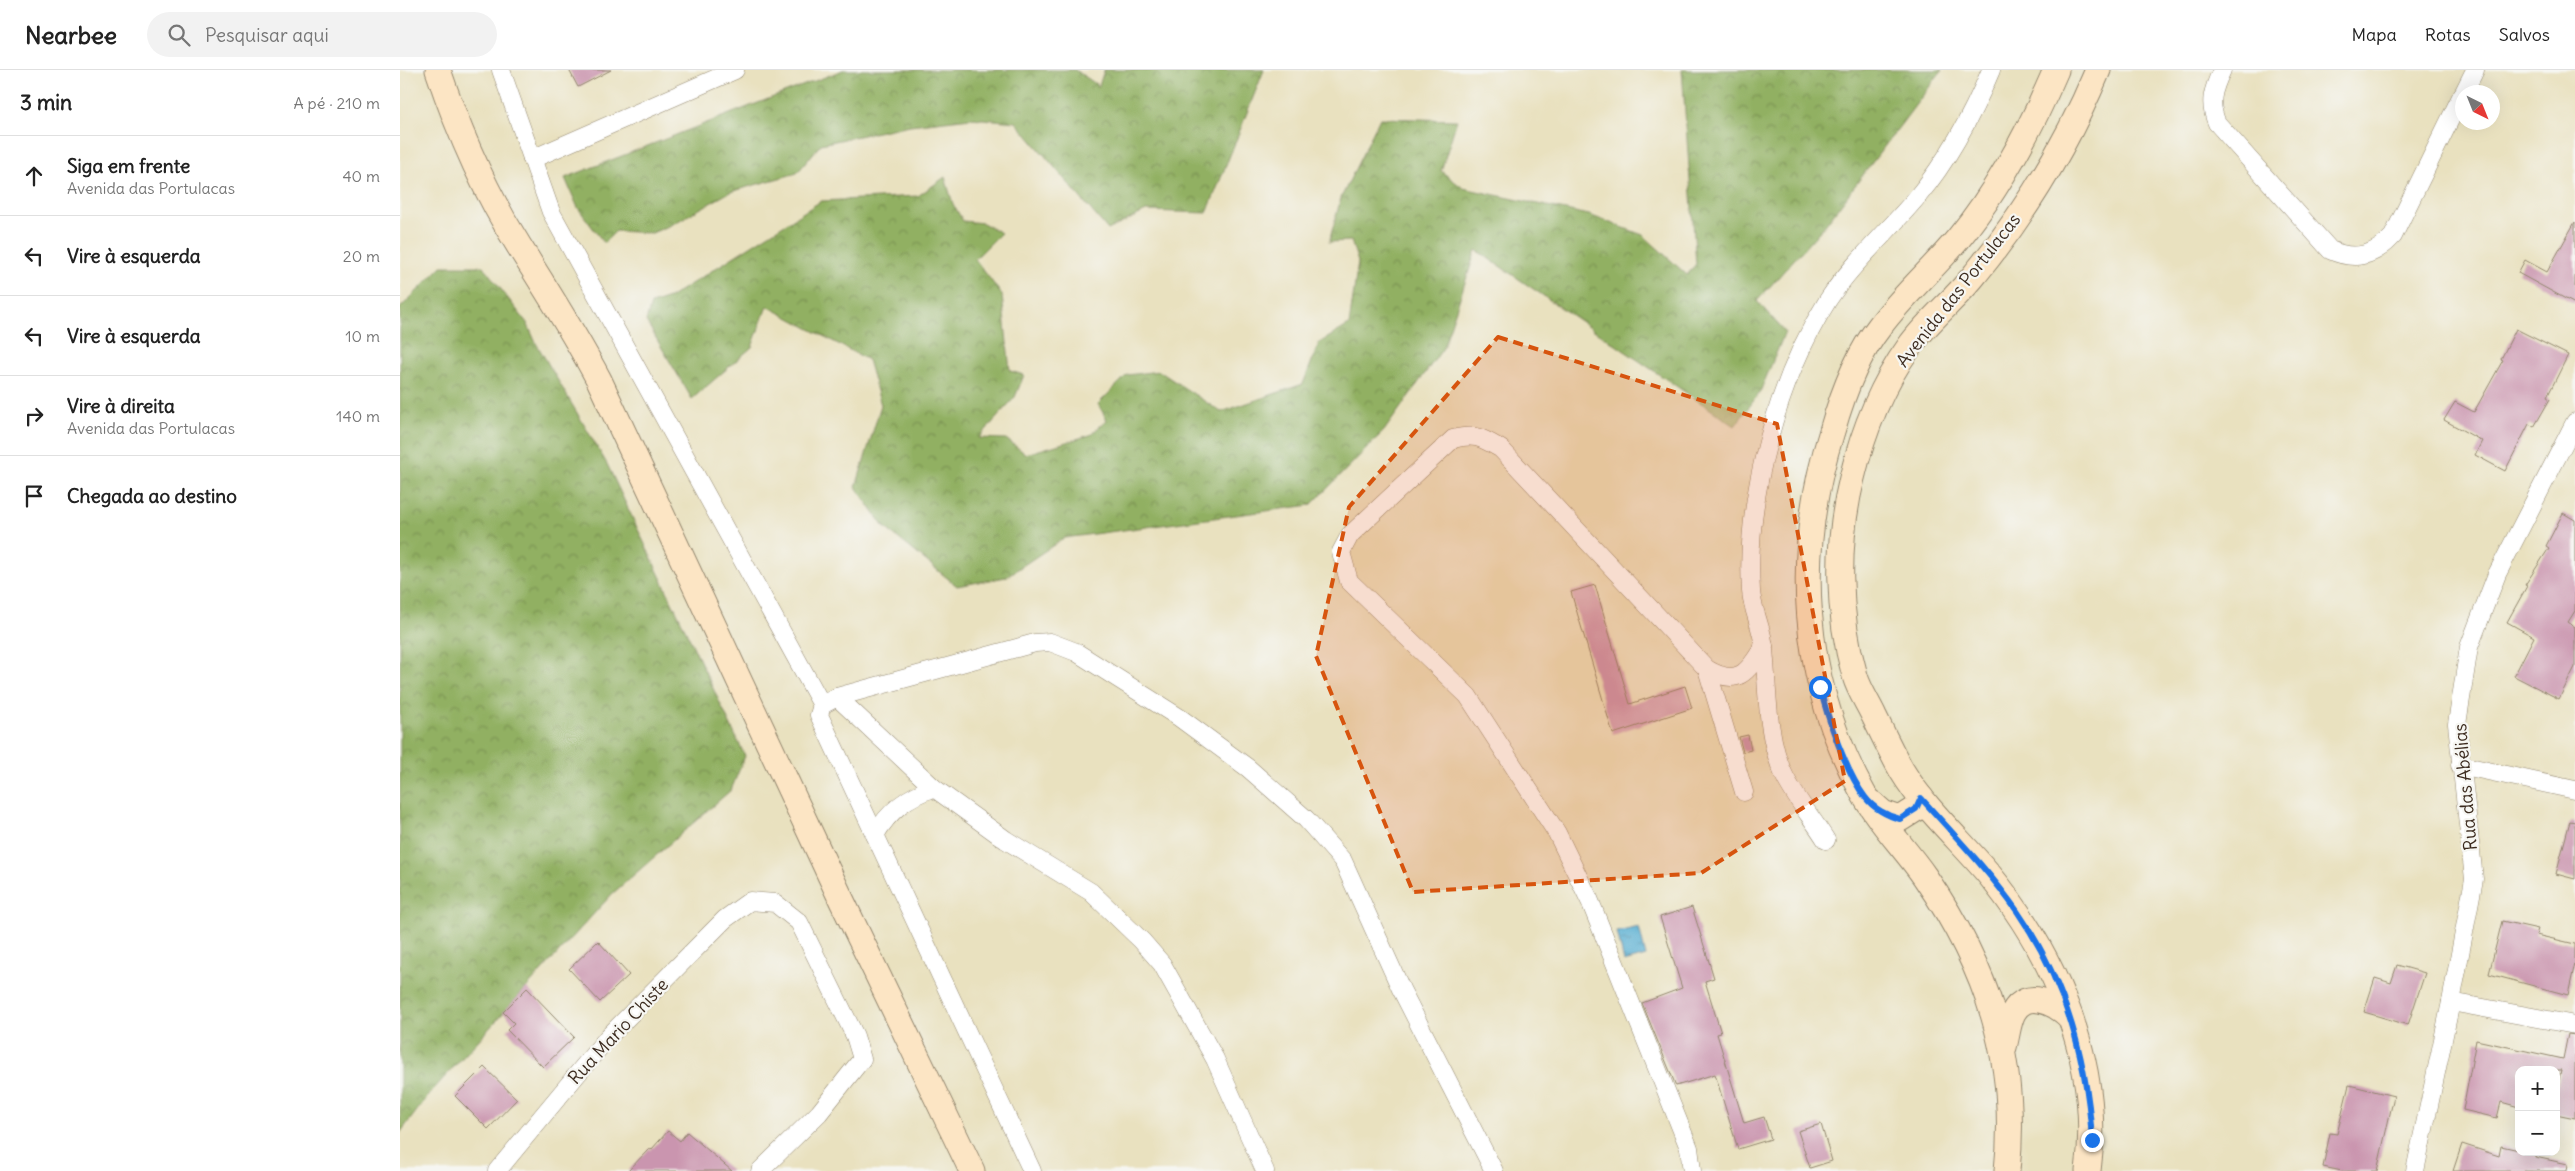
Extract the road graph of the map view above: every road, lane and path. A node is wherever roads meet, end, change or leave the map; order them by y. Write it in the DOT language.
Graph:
graph roads {
  1 [pos="438,70"];
  2 [pos="501,70"];
  3 [pos="735,70"];
  4 [pos="1991,70"];
  5 [pos="2056,70"];
  6 [pos="2098,70"];
  7 [pos="2222,70"];
  8 [pos="2475,70"];
  9 [pos="2468,85"];
  10 [pos="2455,110"];
  11 [pos="532,159"];
  12 [pos="2575,422"];
  13 [pos="1764,646"];
  14 [pos="1706,668"];
  15 [pos="830,701"];
  16 [pos="2460,765"];
  17 [pos="934,788"];
  18 [pos="2575,790"];
  19 [pos="1744,792"];
  20 [pos="1865,797"];
  21 [pos="1921,798"];
  22 [pos="875,835"];
  23 [pos="1826,840"];
  24 [pos="2451,1002"];
  25 [pos="2070,1017"];
  26 [pos="2575,1025"];
  27 [pos="2003,1049"];
  28 [pos="496,1171"];
  29 [pos="760,1171"];
  30 [pos="972,1171"];
  31 [pos="1032,1171"];
  32 [pos="1265,1171"];
  33 [pos="1494,1171"];
  34 [pos="1692,1171"];
  35 [pos="2007,1171"];
  36 [pos="2088,1171"];
  37 [pos="2415,1171"];
  1 -- 30 [label="street"];
  2 -- 11 [label="street"];
  3 -- 11 [label="street"];
  4 -- 13 [label="street"];
  5 -- 20 [label="street, Avenida das Portulacas"];
  6 -- 21 [label="street, Avenida das Portulacas"];
  7 -- 10 [label="street"];
  8 -- 9 [label="street"];
  11 -- 15 [label="street"];
  12 -- 16 [label="street, Rua das Abélias"];
  13 -- 14 [label="street"];
  13 -- 23 [label="street"];
  14 -- 19 [label="street"];
  14 -- 34 [label="street"];
  15 -- 17 [label="street"];
  15 -- 22 [label="street"];
  15 -- 33 [label="street"];
  16 -- 18 [label="street"];
  16 -- 24 [label="street, Rua das Abélias"];
  17 -- 22 [label="street"];
  17 -- 32 [label="street"];
  20 -- 21 [label="street"];
  20 -- 27 [label="street, Avenida das Portulacas"];
  21 -- 25 [label="street, Avenida das Portulacas"];
  22 -- 31 [label="street"];
  24 -- 26 [label="street"];
  24 -- 37 [label="street, Rua das Abélias"];
  25 -- 27 [label="street"];
  25 -- 36 [label="street, Avenida das Portulacas"];
  27 -- 35 [label="street, Avenida das Portulacas"];
  28 -- 29 [label="street, Rua Mario Chiste"];
}
